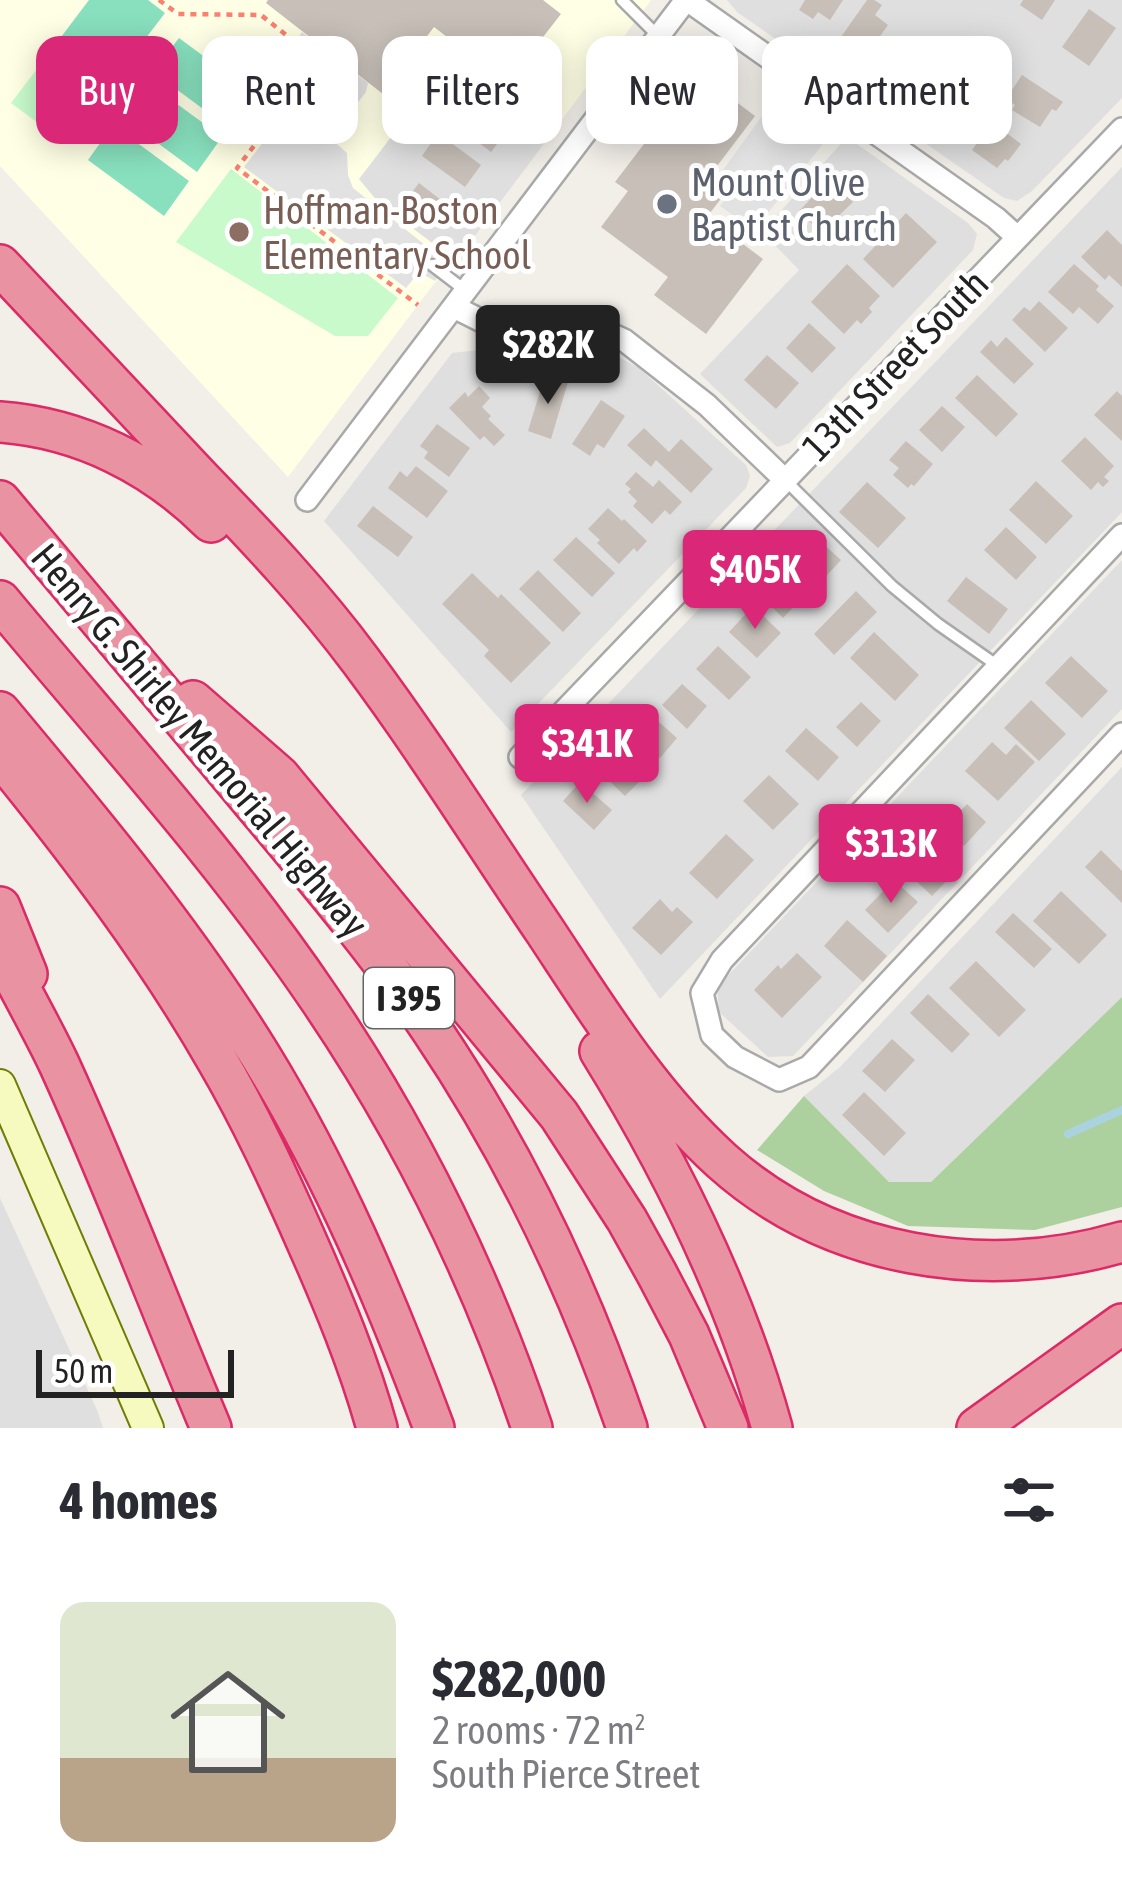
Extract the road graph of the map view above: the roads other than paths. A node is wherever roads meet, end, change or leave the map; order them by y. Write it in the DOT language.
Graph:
graph roads {
  1 [pos="622,0"];
  2 [pos="687,0"];
  3 [pos="658,36"];
  4 [pos="1122,129"];
  5 [pos="586,132"];
  6 [pos="1017,237"];
  7 [pos="0,265"];
  8 [pos="432,265"];
  9 [pos="460,299"];
  10 [pos="16,423"];
  11 [pos="785,481"];
  12 [pos="307,500"];
  13 [pos="0,501"];
  14 [pos="1122,535"];
  15 [pos="0,601"];
  16 [pos="102,622"];
  17 [pos="360,660"];
  18 [pos="998,666"];
  19 [pos="0,712"];
  20 [pos="1122,734"];
  21 [pos="0,755"];
  22 [pos="520,758"];
  23 [pos="489,847"];
  24 [pos="0,907"];
  25 [pos="0,950"];
  26 [pos="57,1061"];
  27 [pos="0,1085"];
  28 [pos="124,1213"];
  29 [pos="1122,1243"];
  30 [pos="1122,1324"];
  31 [pos="1051,1375"];
  32 [pos="148,1428"];
  33 [pos="211,1428"];
  34 [pos="241,1428"];
  35 [pos="377,1428"];
  36 [pos="434,1428"];
  37 [pos="532,1428"];
  38 [pos="627,1428"];
  39 [pos="728,1428"];
  40 [pos="772,1428"];
  41 [pos="977,1428"];
  42 [pos="997,1428"];
  1 -- 3 [label="lane"];
  2 -- 3 [label="street"];
  2 -- 6 [label="street"];
  4 -- 6 [label="street, 13th Street South"];
  5 -- 9 [label="street"];
  6 -- 11 [label="street, 13th Street South"];
  7 -- 17 [label="highway"];
  8 -- 9 [label="lane"];
  9 -- 11 [label="street"];
  9 -- 12 [label="street"];
  10 -- 17 [label="highway"];
  11 -- 18 [label="lane"];
  11 -- 22 [label="street, 13th Street South"];
  13 -- 16 [label="highway, Henry G. Shirley Memorial Highway / I 395"];
  14 -- 18 [label="street"];
  15 -- 37 [label="highway"];
  16 -- 38 [label="highway, Henry G. Shirley Memorial Highway / I 395"];
  16 -- 39 [label="highway"];
  17 -- 23 [label="highway"];
  18 -- 20 [label="street"];
  19 -- 36 [label="highway"];
  21 -- 35 [label="highway"];
  23 -- 29 [label="highway"];
  23 -- 40 [label="highway"];
  24 -- 26 [label="highway"];
  25 -- 26 [label="highway"];
  26 -- 28 [label="highway"];
  27 -- 32 [label="street"];
  28 -- 33 [label="highway"];
  28 -- 34 [label="highway"];
  30 -- 31 [label="highway"];
  31 -- 41 [label="highway"];
  31 -- 42 [label="highway"];
}
